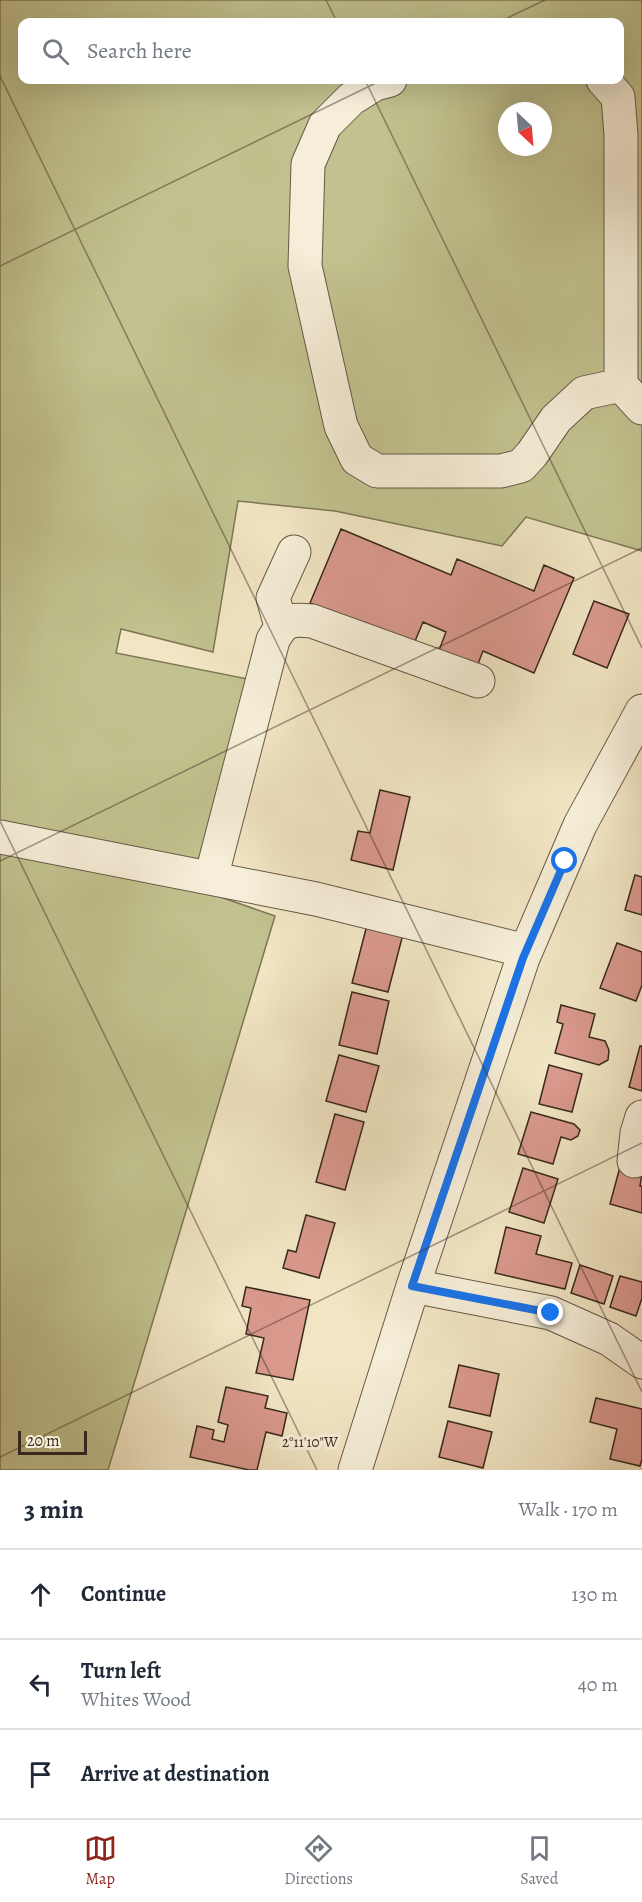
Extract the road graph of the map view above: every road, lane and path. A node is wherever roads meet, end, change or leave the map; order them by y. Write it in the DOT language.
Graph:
graph roads {
  1 [pos="375,84"];
  2 [pos="607,84"];
  3 [pos="632,396"];
  4 [pos="294,552"];
  5 [pos="281,626"];
  6 [pos="478,681"];
  7 [pos="642,711"];
  8 [pos="0,837"];
  9 [pos="211,878"];
  10 [pos="526,951"];
  11 [pos="412,1286"];
  12 [pos="642,1362"];
  13 [pos="355,1470"];
  1 -- 3 [label="street"];
  2 -- 3 [label="street"];
  4 -- 5 [label="street"];
  5 -- 6 [label="street"];
  5 -- 9 [label="street"];
  7 -- 10 [label="street"];
  8 -- 9 [label="street"];
  9 -- 10 [label="street"];
  10 -- 11 [label="street"];
  11 -- 12 [label="street"];
  11 -- 13 [label="street"];
}
